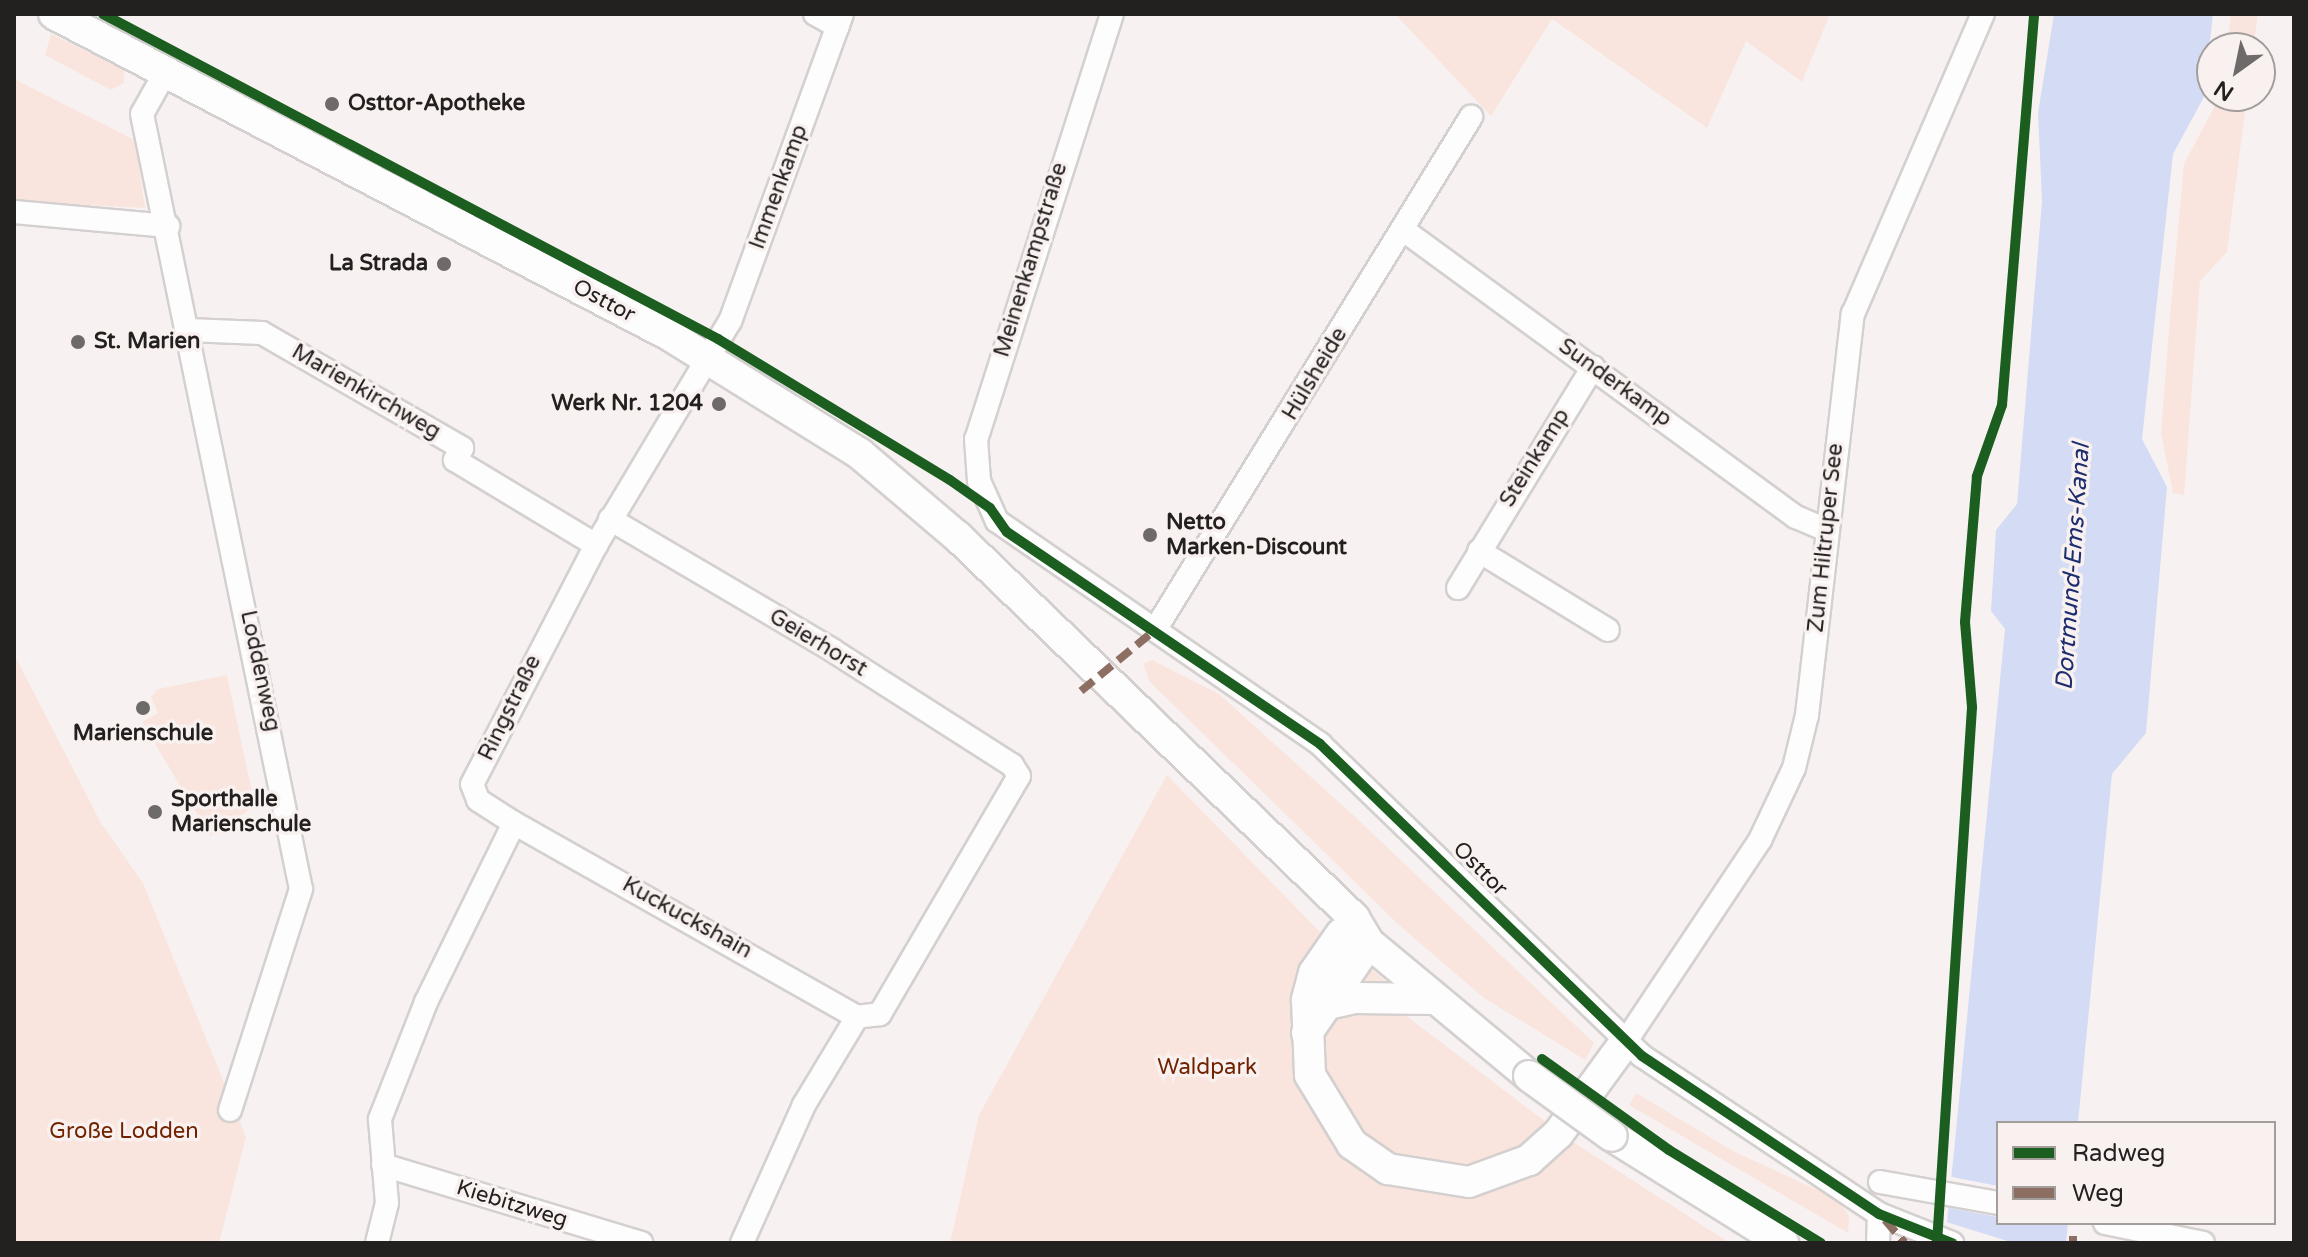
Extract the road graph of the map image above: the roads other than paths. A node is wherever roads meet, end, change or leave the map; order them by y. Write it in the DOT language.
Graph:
graph roads {
  1 [pos="54,14"];
  2 [pos="815,14"];
  3 [pos="1112,14"];
  4 [pos="1983,14"];
  5 [pos="840,20"];
  6 [pos="166,71"];
  7 [pos="1471,117"];
  8 [pos="14,212"];
  9 [pos="168,226"];
  10 [pos="1405,231"];
  11 [pos="188,330"];
  12 [pos="707,356"];
  13 [pos="1593,367"];
  14 [pos="990,508"];
  15 [pos="610,519"];
  16 [pos="1827,530"];
  17 [pos="596,545"];
  18 [pos="1479,551"];
  19 [pos="1458,588"];
  20 [pos="1155,630"];
  21 [pos="1608,630"];
  22 [pos="514,823"];
  23 [pos="1355,938"];
  24 [pos="1432,999"];
  25 [pos="1324,1005"];
  26 [pos="857,1017"];
  27 [pos="1307,1033"];
  28 [pos="1626,1041"];
  29 [pos="230,1110"];
  30 [pos="383,1165"];
  31 [pos="1880,1182"];
  32 [pos="1996,1203"];
  33 [pos="1879,1214"];
  34 [pos="2115,1225"];
  35 [pos="377,1243"];
  36 [pos="641,1243"];
  37 [pos="742,1243"];
  38 [pos="1783,1243"];
  39 [pos="1878,1243"];
  40 [pos="1952,1243"];
  41 [pos="2203,1243"];
  1 -- 6 [label="main road, Osttor"];
  2 -- 5 [label="street"];
  3 -- 14 [label="street, Meinenkampstraße"];
  4 -- 16 [label="street, Zum Hiltruper See"];
  5 -- 12 [label="street, Immenkamp"];
  6 -- 9 [label="street, Loddenweg"];
  6 -- 12 [label="main road, Osttor"];
  7 -- 10 [label="street, Hülsheide"];
  8 -- 9 [label="street"];
  9 -- 11 [label="street, Loddenweg"];
  10 -- 13 [label="street, Sunderkamp"];
  10 -- 20 [label="street, Hülsheide"];
  11 -- 17 [label="street, Marienkirchweg"];
  11 -- 29 [label="street, Loddenweg"];
  12 -- 15 [label="street, Ringstraße"];
  12 -- 23 [label="main road, Osttor"];
  13 -- 16 [label="street, Sunderkamp"];
  13 -- 18 [label="street, Steinkamp"];
  14 -- 20 [label="street, Osttor"];
  15 -- 17 [label="street, Ringstraße"];
  15 -- 26 [label="street, Geierhorst"];
  16 -- 28 [label="street, Zum Hiltruper See"];
  17 -- 22 [label="street, Ringstraße"];
  18 -- 19 [label="street, Steinkamp"];
  18 -- 21 [label="street"];
  20 -- 28 [label="street, Osttor"];
  22 -- 26 [label="street, Kuckuckshain"];
  22 -- 30 [label="street"];
  23 -- 24 [label="main road, Osttor"];
  23 -- 25 [label="main road"];
  23 -- 27 [label="main road"];
  24 -- 25 [label="main road"];
  24 -- 38 [label="main road, Osttor, bridge"];
  25 -- 27 [label="main road"];
  26 -- 37 [label="street"];
  27 -- 28 [label="main road"];
  28 -- 33 [label="street, Osttor"];
  30 -- 35 [label="street"];
  30 -- 36 [label="street, Kiebitzweg"];
  31 -- 32 [label="street"];
  33 -- 39 [label="street"];
  33 -- 40 [label="street, Osttor"];
  34 -- 41 [label="street"];
}
